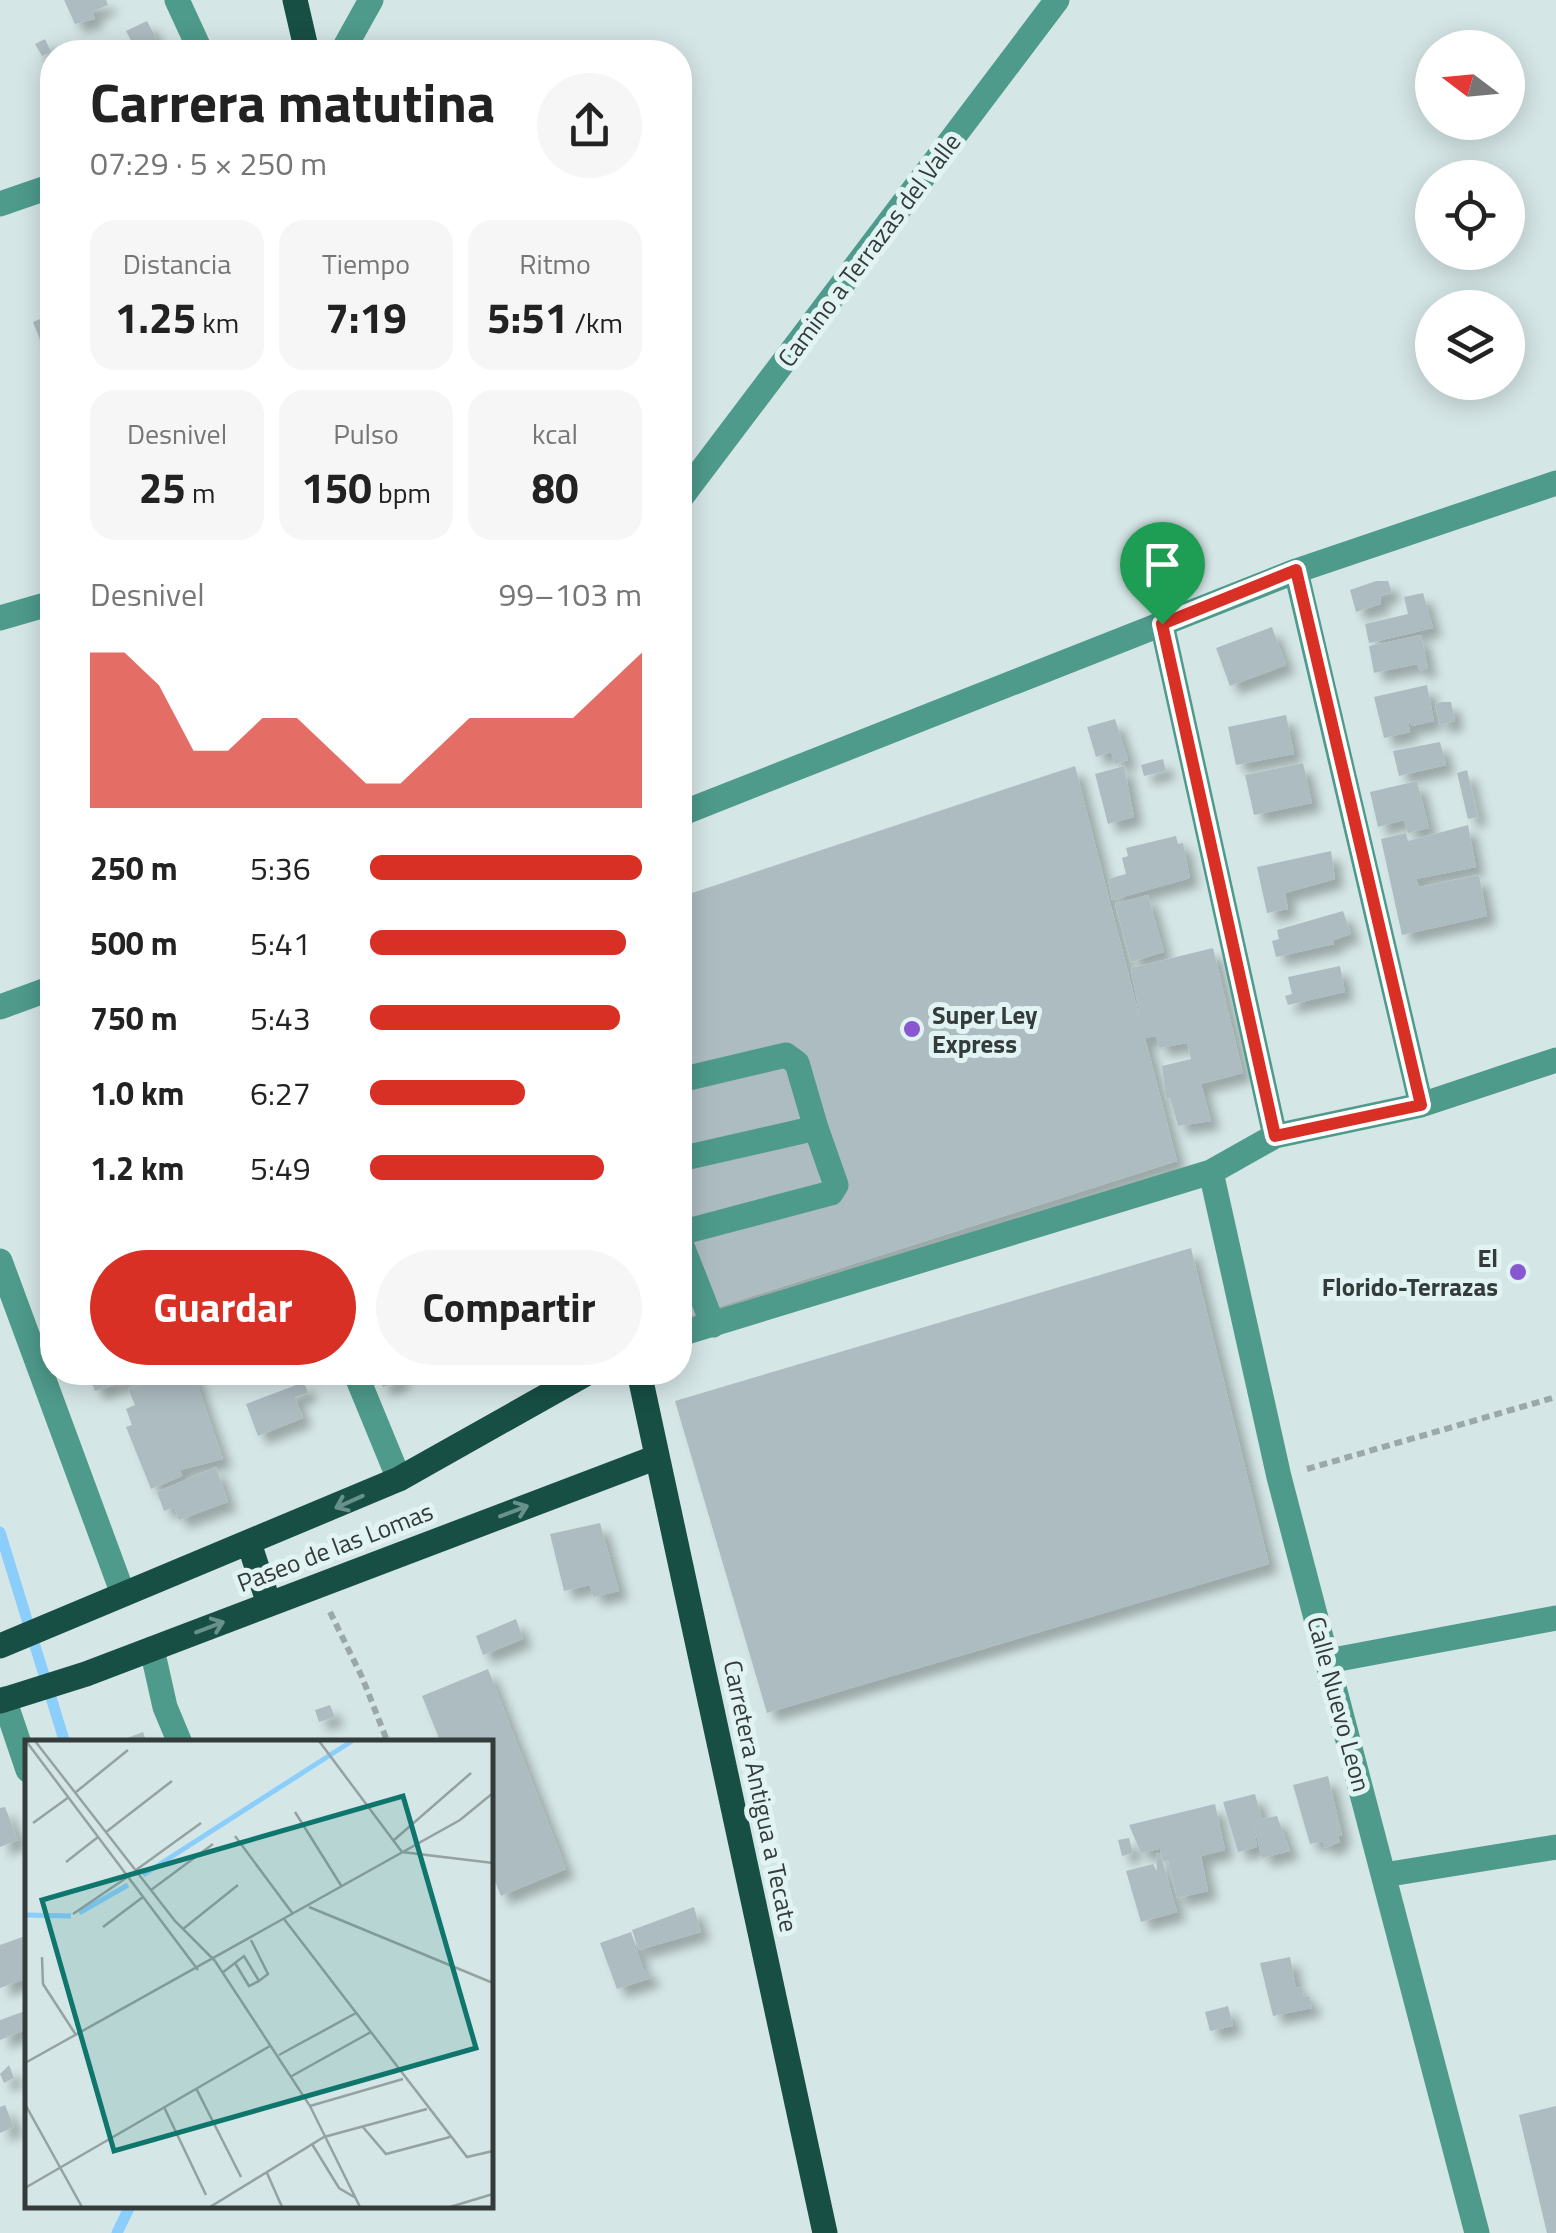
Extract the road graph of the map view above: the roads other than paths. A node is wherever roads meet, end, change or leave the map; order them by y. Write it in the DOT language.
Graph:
graph roads {
  1 [pos="176,0"];
  2 [pos="295,0"];
  3 [pos="371,0"];
  4 [pos="1058,0"];
  5 [pos="196,40"];
  6 [pos="305,40"];
  7 [pos="349,40"];
  8 [pos="40,190"];
  9 [pos="0,204"];
  10 [pos="1556,483"];
  11 [pos="692,484"];
  12 [pos="1296,570"];
  13 [pos="40,606"];
  14 [pos="0,618"];
  15 [pos="1162,624"];
  16 [pos="692,809"];
  17 [pos="40,992"];
  18 [pos="0,1007"];
  19 [pos="1556,1060"];
  20 [pos="692,1077"];
  21 [pos="1421,1105"];
  22 [pos="816,1128"];
  23 [pos="1275,1136"];
  24 [pos="692,1156"];
  25 [pos="1211,1172"];
  26 [pos="692,1230"];
  27 [pos="0,1262"];
  28 [pos="692,1272"];
  29 [pos="713,1325"];
  30 [pos="692,1331"];
  31 [pos="40,1369"];
  32 [pos="46,1385"];
  33 [pos="360,1385"];
  34 [pos="565,1385"];
  35 [pos="641,1385"];
  36 [pos="657,1457"];
  37 [pos="399,1479"];
  38 [pos="249,1542"];
  39 [pos="124,1594"];
  40 [pos="269,1604"];
  41 [pos="1556,1618"];
  42 [pos="4,1645"];
  43 [pos="152,1649"];
  44 [pos="1328,1660"];
  45 [pos="2,1700"];
  46 [pos="179,1740"];
  47 [pos="25,1762"];
  48 [pos="1556,1847"];
  49 [pos="1384,1875"];
  50 [pos="824,2233"];
  51 [pos="1477,2233"];
  1 -- 5 [label="street"];
  2 -- 6 [label="main road"];
  3 -- 7 [label="street"];
  4 -- 11 [label="street, Camino a Terrazas del Valle"];
  8 -- 9 [label="street"];
  10 -- 12 [label="street"];
  12 -- 15 [label="street"];
  12 -- 21 [label="street"];
  13 -- 14 [label="street"];
  15 -- 16 [label="street"];
  15 -- 23 [label="street"];
  17 -- 18 [label="street"];
  19 -- 21 [label="street"];
  20 -- 22 [label="street"];
  21 -- 23 [label="street"];
  22 -- 24 [label="street"];
  22 -- 26 [label="street"];
  23 -- 25 [label="street"];
  25 -- 29 [label="street"];
  25 -- 44 [label="street, Calle Nuevo Leon"];
  27 -- 31 [label="street"];
  28 -- 29 [label="street"];
  29 -- 30 [label="street"];
  32 -- 39 [label="street"];
  33 -- 37 [label="street"];
  34 -- 37 [label="main road, Paseo de las Lomas"];
  35 -- 36 [label="main road, Carretera Antigua a Tecate"];
  40 -- 36 [label="main road, Paseo de las Lomas, one-way"];
  36 -- 50 [label="main road, Carretera Antigua a Tecate"];
  37 -- 38 [label="main road, Paseo de las Lomas, one-way"];
  38 -- 39 [label="main road, Paseo de las Lomas"];
  38 -- 40 [label="main road"];
  39 -- 42 [label="main road, Paseo de las Lomas"];
  43 -- 40 [label="main road, Paseo de las Lomas, one-way"];
  41 -- 44 [label="street"];
  43 -- 45 [label="main road, Paseo de las Lomas"];
  43 -- 46 [label="street"];
  44 -- 49 [label="street, Calle Nuevo Leon"];
  45 -- 47 [label="street"];
  48 -- 49 [label="street"];
  49 -- 51 [label="street, Calle Nuevo Leon"];
}
